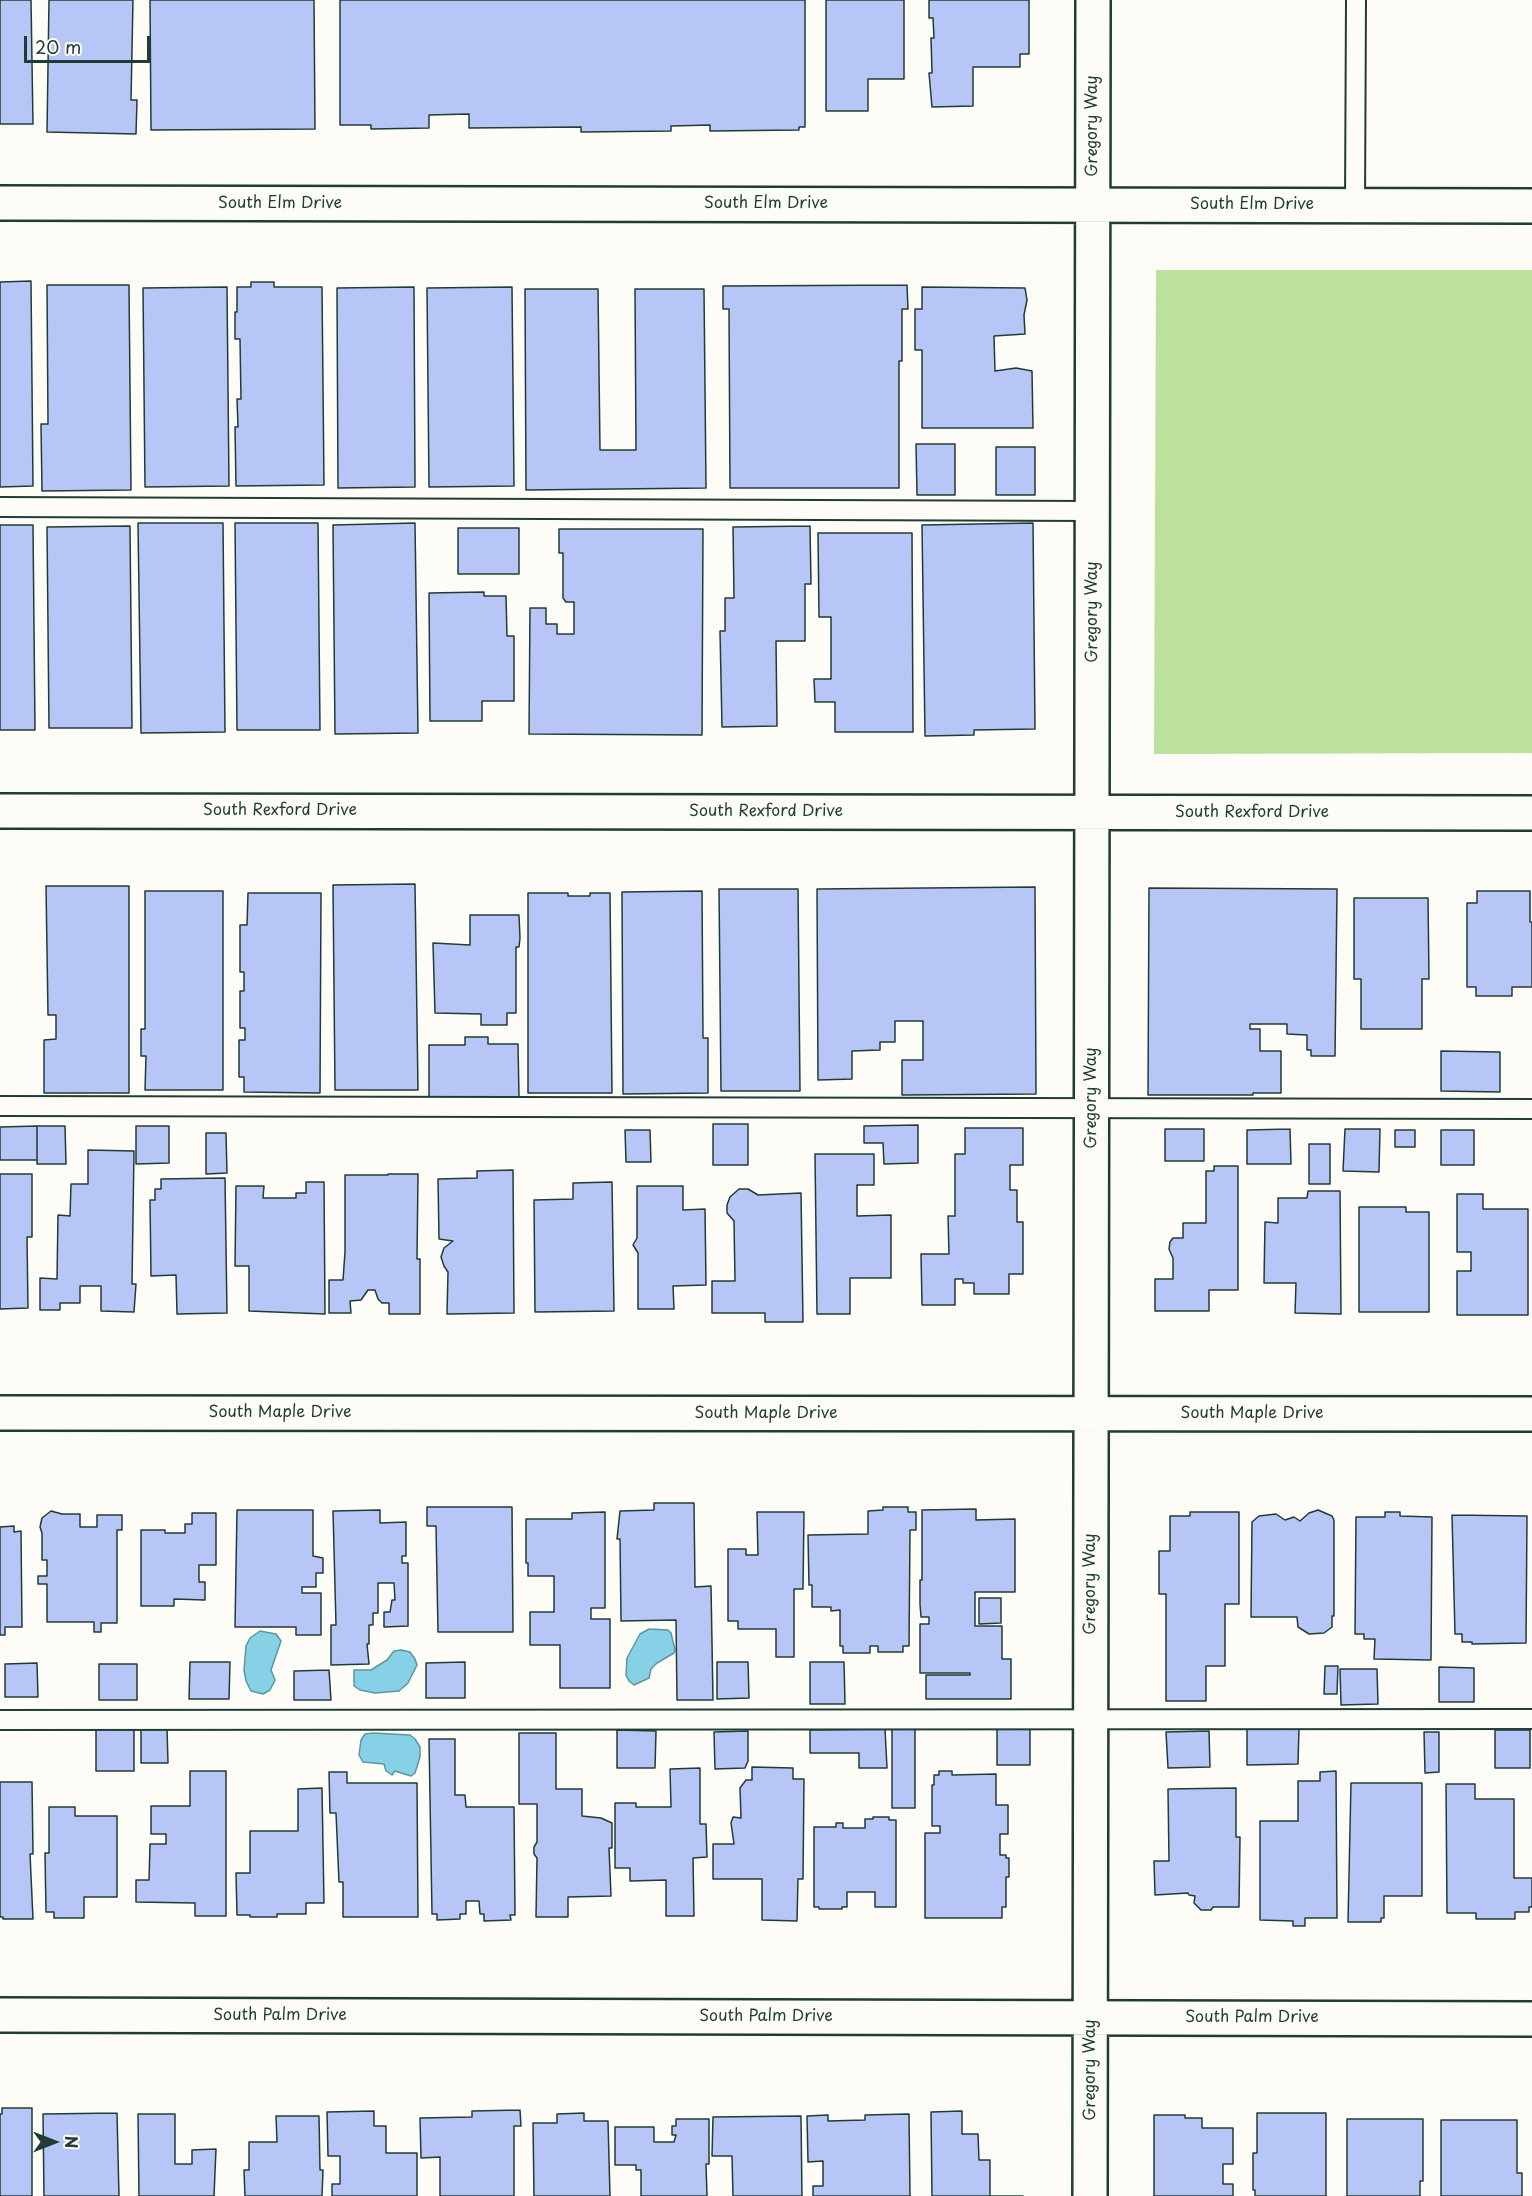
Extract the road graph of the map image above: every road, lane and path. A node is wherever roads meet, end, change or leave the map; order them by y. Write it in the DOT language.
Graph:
graph roads {
  1 [pos="1093,0"];
  2 [pos="1356,0"];
  3 [pos="0,203"];
  4 [pos="1093,206"];
  5 [pos="1355,206"];
  6 [pos="1532,206"];
  7 [pos="0,507"];
  8 [pos="1093,511"];
  9 [pos="0,811"];
  10 [pos="1092,812"];
  11 [pos="1532,813"];
  12 [pos="0,1106"];
  13 [pos="1091,1107"];
  14 [pos="1532,1109"];
  15 [pos="0,1413"];
  16 [pos="1091,1414"];
  17 [pos="1532,1414"];
  18 [pos="1532,1719"];
  19 [pos="0,1720"];
  20 [pos="1091,1720"];
  21 [pos="0,2015"];
  22 [pos="1091,2018"];
  23 [pos="1532,2019"];
  24 [pos="1090,2196"];
  1 -- 4 [label="street, Gregory Way"];
  2 -- 5 [label="lane"];
  3 -- 4 [label="street, South Elm Drive"];
  4 -- 5 [label="street, South Elm Drive"];
  4 -- 8 [label="street, Gregory Way"];
  5 -- 6 [label="street, South Elm Drive"];
  7 -- 8 [label="lane"];
  8 -- 10 [label="street, Gregory Way"];
  9 -- 10 [label="street, South Rexford Drive"];
  10 -- 11 [label="street, South Rexford Drive"];
  10 -- 13 [label="street, Gregory Way"];
  12 -- 13 [label="lane"];
  13 -- 14 [label="lane"];
  13 -- 16 [label="street, Gregory Way"];
  15 -- 16 [label="street, South Maple Drive"];
  16 -- 17 [label="street, South Maple Drive"];
  16 -- 20 [label="street, Gregory Way"];
  18 -- 20 [label="lane"];
  19 -- 20 [label="lane"];
  20 -- 22 [label="street, Gregory Way"];
  21 -- 22 [label="street, South Palm Drive"];
  22 -- 23 [label="street, South Palm Drive"];
  22 -- 24 [label="street, Gregory Way"];
}
